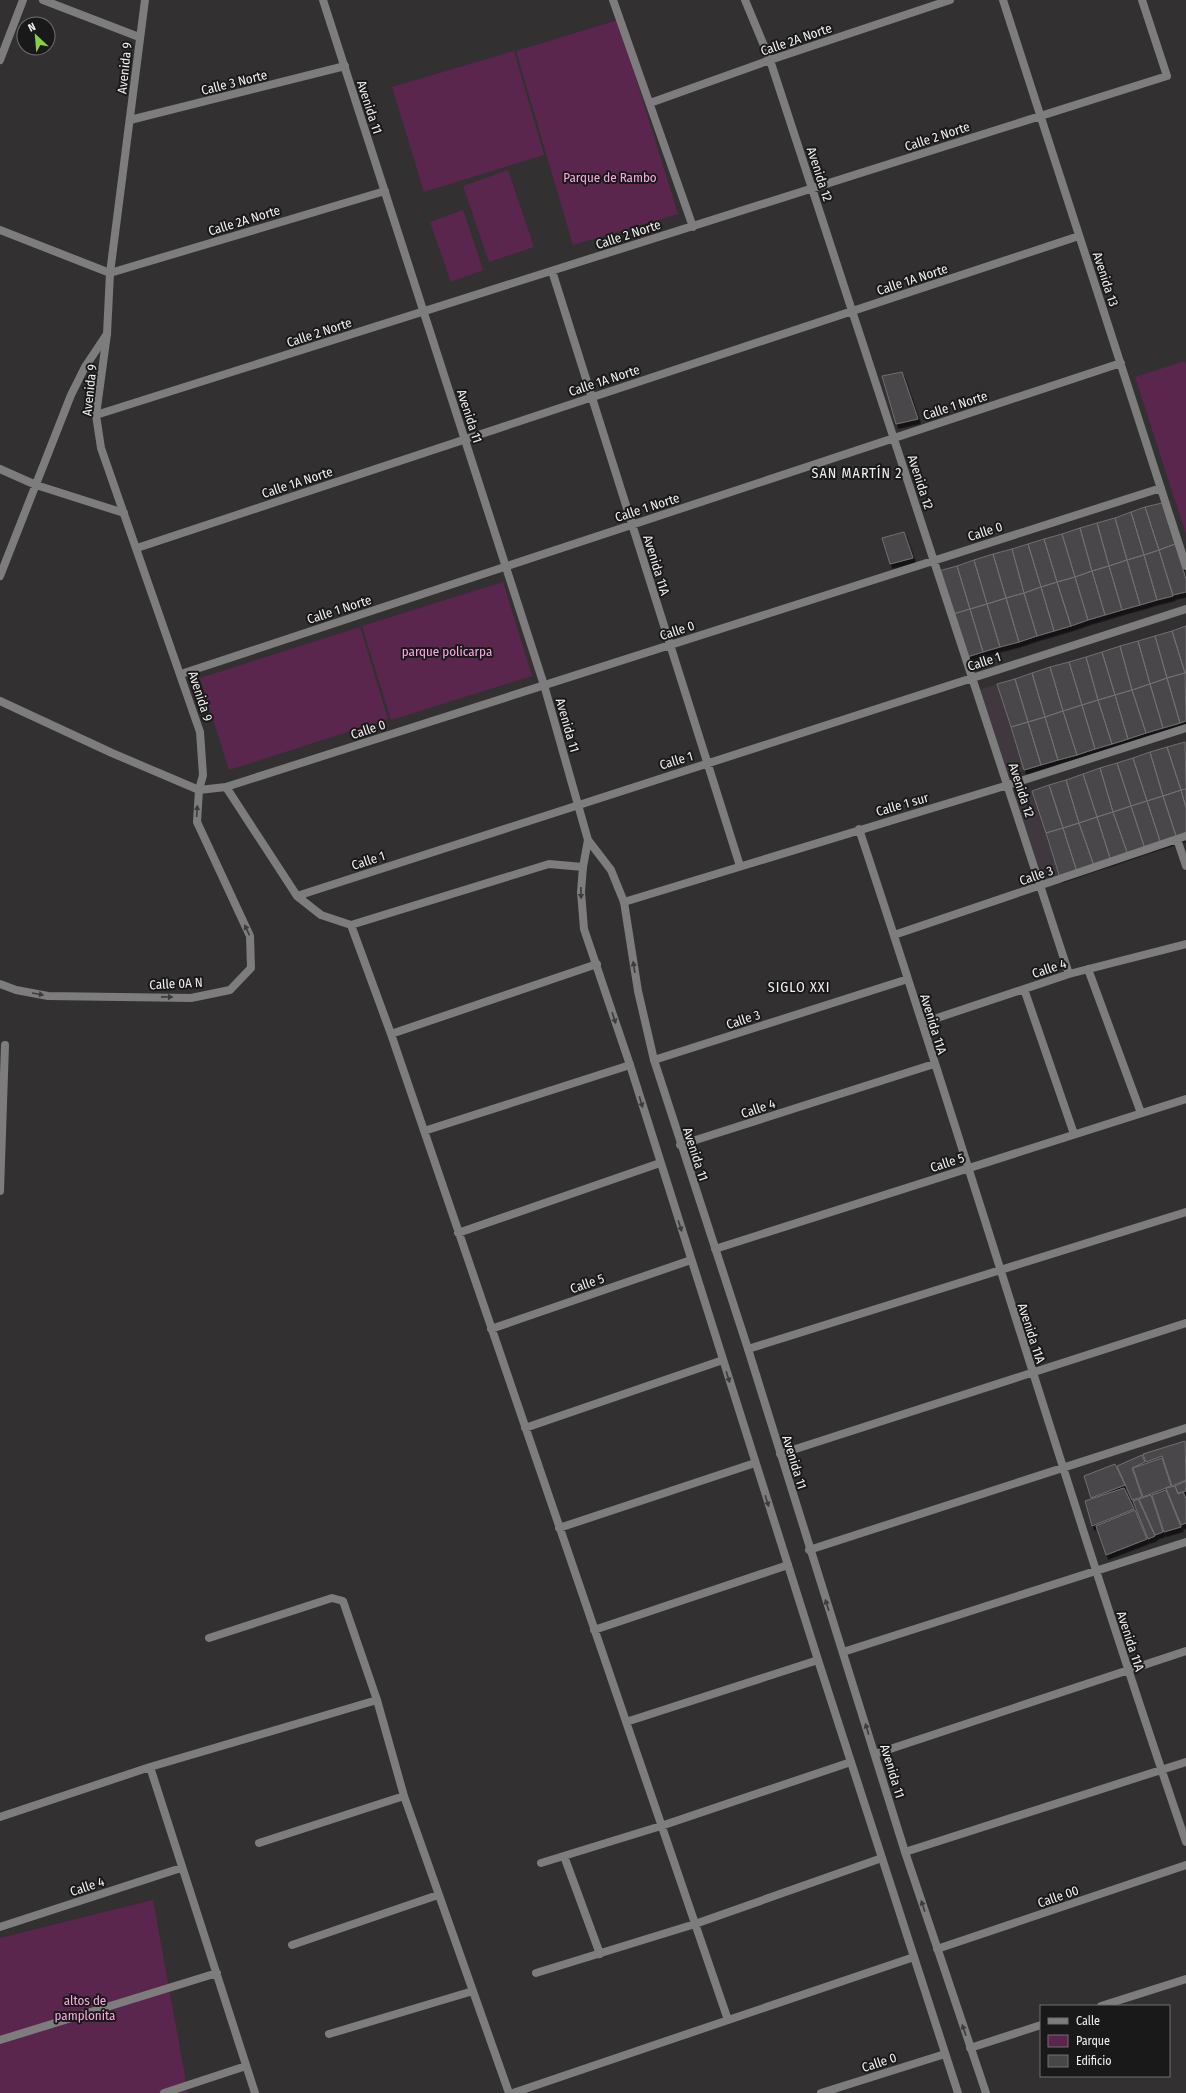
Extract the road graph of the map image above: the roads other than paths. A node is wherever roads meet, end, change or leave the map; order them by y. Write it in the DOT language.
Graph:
graph roads {
  1 [pos="23,0"];
  2 [pos="43,0"];
  3 [pos="145,0"];
  4 [pos="323,0"];
  5 [pos="613,0"];
  6 [pos="745,0"];
  7 [pos="950,0"];
  8 [pos="1003,0"];
  9 [pos="1142,0"];
  10 [pos="139,37"];
  11 [pos="0,60"];
  12 [pos="770,60"];
  13 [pos="345,66"];
  14 [pos="650,103"];
  15 [pos="1040,116"];
  16 [pos="130,120"];
  17 [pos="812,188"];
  18 [pos="385,191"];
  19 [pos="692,227"];
  20 [pos="0,230"];
  21 [pos="1079,236"];
  22 [pos="552,271"];
  23 [pos="110,273"];
  24 [pos="852,311"];
  25 [pos="424,312"];
  26 [pos="108,334"];
  27 [pos="1121,363"];
  28 [pos="592,397"];
  29 [pos="96,416"];
  30 [pos="894,438"];
  31 [pos="465,439"];
  32 [pos="0,469"];
  33 [pos="36,485"];
  34 [pos="1161,488"];
  35 [pos="124,513"];
  36 [pos="632,525"];
  37 [pos="137,548"];
  38 [pos="934,560"];
  39 [pos="506,566"];
  40 [pos="1186,566"];
  41 [pos="0,576"];
  42 [pos="1186,609"];
  43 [pos="670,645"];
  44 [pos="181,674"];
  45 [pos="972,678"];
  46 [pos="544,685"];
  47 [pos="0,701"];
  48 [pos="1186,728"];
  49 [pos="707,764"];
  50 [pos="1008,785"];
  51 [pos="226,787"];
  52 [pos="199,790"];
  53 [pos="577,803"];
  54 [pos="859,829"];
  55 [pos="1186,836"];
  56 [pos="1177,839"];
  57 [pos="588,840"];
  58 [pos="740,866"];
  59 [pos="1186,866"];
  60 [pos="583,867"];
  61 [pos="1041,886"];
  62 [pos="297,896"];
  63 [pos="624,902"];
  64 [pos="351,925"];
  65 [pos="894,935"];
  66 [pos="1186,944"];
  67 [pos="597,964"];
  68 [pos="1088,969"];
  69 [pos="1069,974"];
  70 [pos="908,979"];
  71 [pos="0,984"];
  72 [pos="1024,989"];
  73 [pos="922,1023"];
  74 [pos="391,1034"];
  75 [pos="5,1045"];
  76 [pos="654,1060"];
  77 [pos="934,1064"];
  78 [pos="630,1065"];
  79 [pos="1186,1099"];
  80 [pos="1141,1113"];
  81 [pos="424,1132"];
  82 [pos="1074,1134"];
  83 [pos="680,1145"];
  84 [pos="660,1163"];
  85 [pos="967,1168"];
  86 [pos="0,1187"];
  87 [pos="0,1191"];
  88 [pos="1186,1212"];
  89 [pos="458,1233"];
  90 [pos="715,1249"];
  91 [pos="691,1260"];
  92 [pos="999,1270"];
  93 [pos="1186,1322"];
  94 [pos="491,1329"];
  95 [pos="748,1349"];
  96 [pos="723,1360"];
  97 [pos="1032,1373"];
  98 [pos="525,1428"];
  99 [pos="1186,1428"];
  100 [pos="780,1454"];
  101 [pos="756,1463"];
  102 [pos="1064,1468"];
  103 [pos="559,1528"];
  104 [pos="1186,1542"];
  105 [pos="809,1550"];
  106 [pos="788,1566"];
  107 [pos="1096,1572"];
  108 [pos="594,1630"];
  109 [pos="209,1638"];
  110 [pos="1186,1651"];
  111 [pos="843,1652"];
  112 [pos="818,1660"];
  113 [pos="1128,1669"];
  114 [pos="377,1700"];
  115 [pos="626,1722"];
  116 [pos="875,1754"];
  117 [pos="851,1762"];
  118 [pos="1186,1762"];
  119 [pos="150,1767"];
  120 [pos="1162,1770"];
  121 [pos="404,1796"];
  122 [pos="0,1817"];
  123 [pos="661,1826"];
  124 [pos="1186,1842"];
  125 [pos="259,1843"];
  126 [pos="905,1852"];
  127 [pos="564,1856"];
  128 [pos="882,1858"];
  129 [pos="541,1863"];
  130 [pos="1186,1865"];
  131 [pos="181,1868"];
  132 [pos="438,1896"];
  133 [pos="695,1924"];
  134 [pos="0,1927"];
  135 [pos="292,1945"];
  136 [pos="937,1949"];
  137 [pos="600,1954"];
  138 [pos="914,1957"];
  139 [pos="217,1973"];
  140 [pos="536,1973"];
  141 [pos="1186,1979"];
  142 [pos="473,1991"];
  143 [pos="1104,2005"];
  144 [pos="728,2020"];
  145 [pos="1040,2025"];
  146 [pos="329,2034"];
  147 [pos="0,2040"];
  148 [pos="970,2048"];
  149 [pos="945,2054"];
  150 [pos="246,2066"];
  151 [pos="532,2090"];
  152 [pos="164,2093"];
  153 [pos="255,2093"];
  154 [pos="509,2093"];
  155 [pos="513,2093"];
  156 [pos="821,2093"];
  157 [pos="958,2093"];
  158 [pos="986,2093"];
  1 -- 11 [label="street"];
  2 -- 10 [label="street"];
  3 -- 10 [label="street, Avenida 9"];
  4 -- 13 [label="street, Avenida 11"];
  5 -- 14 [label="street"];
  6 -- 12 [label="street, Avenida 12"];
  7 -- 12 [label="street, Calle 2A Norte"];
  8 -- 15 [label="street, Avenida 13"];
  9 -- 15 [label="street, Calle 2 Norte"];
  10 -- 16 [label="street, Avenida 9"];
  12 -- 14 [label="street, Calle 2A Norte"];
  12 -- 17 [label="street, Avenida 12"];
  13 -- 16 [label="street, Calle 3 Norte"];
  13 -- 18 [label="street, Avenida 11"];
  14 -- 19 [label="street"];
  15 -- 17 [label="street, Calle 2 Norte"];
  15 -- 21 [label="street, Avenida 13"];
  16 -- 23 [label="street, Avenida 9"];
  17 -- 19 [label="street, Calle 2 Norte"];
  17 -- 24 [label="street, Avenida 12"];
  18 -- 23 [label="street, Calle 2A Norte"];
  18 -- 25 [label="street, Avenida 11"];
  19 -- 22 [label="street, Calle 2 Norte"];
  20 -- 23 [label="street"];
  21 -- 24 [label="street, Calle 1A Norte"];
  21 -- 27 [label="street, Avenida 13"];
  22 -- 25 [label="street, Calle 2 Norte"];
  22 -- 28 [label="street, Avenida 11A"];
  23 -- 26 [label="street, Avenida 9"];
  24 -- 28 [label="street, Calle 1A Norte"];
  24 -- 30 [label="street, Avenida 12"];
  25 -- 29 [label="street, Calle 2 Norte"];
  25 -- 31 [label="street, Avenida 11"];
  26 -- 29 [label="street, Avenida 9"];
  26 -- 33 [label="street"];
  27 -- 30 [label="street, Calle 1 Norte"];
  27 -- 34 [label="street, Avenida 13"];
  28 -- 31 [label="street, Calle 1A Norte"];
  28 -- 36 [label="street, Avenida 11A"];
  29 -- 35 [label="street, Avenida 9"];
  30 -- 36 [label="street, Calle 1 Norte"];
  30 -- 38 [label="street, Avenida 12"];
  31 -- 37 [label="street, Calle 1A Norte"];
  31 -- 39 [label="street, Avenida 11"];
  32 -- 33 [label="street"];
  33 -- 35 [label="street"];
  33 -- 41 [label="street"];
  34 -- 38 [label="street, Calle 0"];
  34 -- 40 [label="street, Avenida 13"];
  35 -- 37 [label="street, Avenida 9"];
  36 -- 39 [label="street, Calle 1 Norte"];
  36 -- 43 [label="street, Avenida 11A"];
  37 -- 44 [label="street, Avenida 9"];
  38 -- 43 [label="street, Calle 0"];
  38 -- 45 [label="street, Avenida 12"];
  39 -- 44 [label="street, Calle 1 Norte"];
  39 -- 46 [label="street, Avenida 11"];
  42 -- 45 [label="street, Calle 1"];
  43 -- 46 [label="street, Calle 0"];
  43 -- 49 [label="street, Avenida 11A"];
  44 -- 52 [label="street, Avenida 9"];
  45 -- 49 [label="street, Calle 1"];
  45 -- 50 [label="street, Avenida 12"];
  46 -- 51 [label="street, Calle 0"];
  46 -- 53 [label="street, Avenida 11"];
  47 -- 52 [label="street"];
  48 -- 50 [label="street, Calle 1 sur"];
  49 -- 53 [label="street, Calle 1"];
  49 -- 58 [label="street, Avenida 11A"];
  50 -- 54 [label="street, Calle 1 sur"];
  50 -- 61 [label="street, Avenida 12"];
  51 -- 52 [label="street, Calle 0"];
  51 -- 62 [label="street"];
  71 -- 52 [label="street, Calle 0A N, one-way"];
  53 -- 57 [label="street, Avenida 11"];
  53 -- 62 [label="street, Calle 1"];
  54 -- 58 [label="street, Calle 1 sur"];
  54 -- 65 [label="street, Avenida 11A"];
  55 -- 56 [label="street, Calle 3"];
  56 -- 59 [label="street"];
  56 -- 61 [label="street, Calle 3"];
  57 -- 60 [label="street, Avenida 11"];
  57 -- 63 [label="street, Avenida 11"];
  58 -- 63 [label="street, Calle 1 sur"];
  60 -- 64 [label="street"];
  60 -- 67 [label="street, Avenida 11, one-way"];
  61 -- 65 [label="street, Calle 3"];
  61 -- 69 [label="street, Avenida 12"];
  62 -- 64 [label="street"];
  76 -- 63 [label="street, Avenida 11, one-way"];
  64 -- 74 [label="street"];
  65 -- 70 [label="street, Avenida 11A"];
  66 -- 68 [label="street, Calle 4"];
  67 -- 74 [label="street"];
  67 -- 78 [label="street, Avenida 11, one-way"];
  68 -- 69 [label="street, Calle 4"];
  68 -- 80 [label="street"];
  69 -- 72 [label="street, Calle 4"];
  70 -- 73 [label="street, Avenida 11A"];
  70 -- 76 [label="street, Calle 3"];
  72 -- 73 [label="street, Calle 4"];
  72 -- 82 [label="street"];
  73 -- 77 [label="street, Avenida 11A"];
  74 -- 81 [label="street"];
  75 -- 86 [label="street"];
  76 -- 83 [label="street, Avenida 11"];
  77 -- 83 [label="street, Calle 4"];
  77 -- 85 [label="street, Avenida 11A"];
  78 -- 81 [label="street"];
  78 -- 84 [label="street, Avenida 11, one-way"];
  79 -- 80 [label="street, Calle 5"];
  80 -- 82 [label="street, Calle 5"];
  81 -- 89 [label="street"];
  82 -- 85 [label="street, Calle 5"];
  83 -- 90 [label="street, Avenida 11"];
  84 -- 89 [label="street"];
  84 -- 91 [label="street, Avenida 11, one-way"];
  85 -- 90 [label="street, Calle 5"];
  85 -- 92 [label="street, Avenida 11A"];
  86 -- 87 [label="street"];
  88 -- 92 [label="street"];
  89 -- 94 [label="street"];
  90 -- 95 [label="street, Avenida 11"];
  91 -- 94 [label="street, Calle 5"];
  91 -- 96 [label="street, Avenida 11"];
  92 -- 95 [label="street"];
  92 -- 97 [label="street, Avenida 11A"];
  93 -- 97 [label="street"];
  94 -- 98 [label="street"];
  95 -- 100 [label="street, Avenida 11"];
  96 -- 98 [label="street"];
  96 -- 101 [label="street, Avenida 11, one-way"];
  97 -- 100 [label="street"];
  97 -- 102 [label="street, Avenida 11A"];
  98 -- 103 [label="street"];
  99 -- 102 [label="street"];
  100 -- 105 [label="street, Avenida 11"];
  101 -- 103 [label="street"];
  101 -- 106 [label="street, Avenida 11, one-way"];
  102 -- 105 [label="street"];
  102 -- 107 [label="street, Avenida 11A"];
  103 -- 108 [label="street"];
  104 -- 107 [label="street"];
  111 -- 105 [label="street, Avenida 11, one-way"];
  106 -- 108 [label="street"];
  106 -- 112 [label="street, Avenida 11"];
  107 -- 111 [label="street"];
  107 -- 113 [label="street, Avenida 11A"];
  108 -- 115 [label="street"];
  109 -- 114 [label="street"];
  110 -- 113 [label="street"];
  116 -- 111 [label="street, Avenida 11, one-way"];
  112 -- 115 [label="street"];
  112 -- 117 [label="street, Avenida 11"];
  113 -- 116 [label="street"];
  113 -- 120 [label="street, Avenida 11A"];
  114 -- 119 [label="street"];
  114 -- 121 [label="street"];
  115 -- 123 [label="street"];
  116 -- 126 [label="street, Avenida 11"];
  117 -- 123 [label="street"];
  117 -- 128 [label="street, Avenida 11"];
  118 -- 120 [label="street"];
  119 -- 122 [label="street"];
  119 -- 131 [label="street"];
  120 -- 124 [label="street, Avenida 11A"];
  120 -- 126 [label="street"];
  121 -- 125 [label="street"];
  121 -- 132 [label="street"];
  123 -- 127 [label="street"];
  123 -- 133 [label="street"];
  136 -- 126 [label="street, Avenida 11, one-way"];
  127 -- 129 [label="street"];
  127 -- 137 [label="street"];
  128 -- 133 [label="street"];
  128 -- 138 [label="street, Avenida 11"];
  130 -- 136 [label="street, Calle 00"];
  131 -- 134 [label="street, Calle 4"];
  131 -- 139 [label="street"];
  132 -- 135 [label="street"];
  132 -- 142 [label="street"];
  133 -- 137 [label="street"];
  133 -- 144 [label="street"];
  148 -- 136 [label="street, Avenida 11, one-way"];
  137 -- 140 [label="street"];
  138 -- 144 [label="street"];
  138 -- 149 [label="street, Avenida 11"];
  139 -- 147 [label="street"];
  139 -- 150 [label="street"];
  141 -- 143 [label="street"];
  142 -- 146 [label="street"];
  142 -- 154 [label="street"];
  144 -- 151 [label="street"];
  145 -- 148 [label="street"];
  148 -- 158 [label="street, Avenida 11"];
  149 -- 156 [label="street, Calle 0"];
  149 -- 157 [label="street, Avenida 11"];
  150 -- 152 [label="street"];
  150 -- 153 [label="street"];
  151 -- 155 [label="street"];
}
